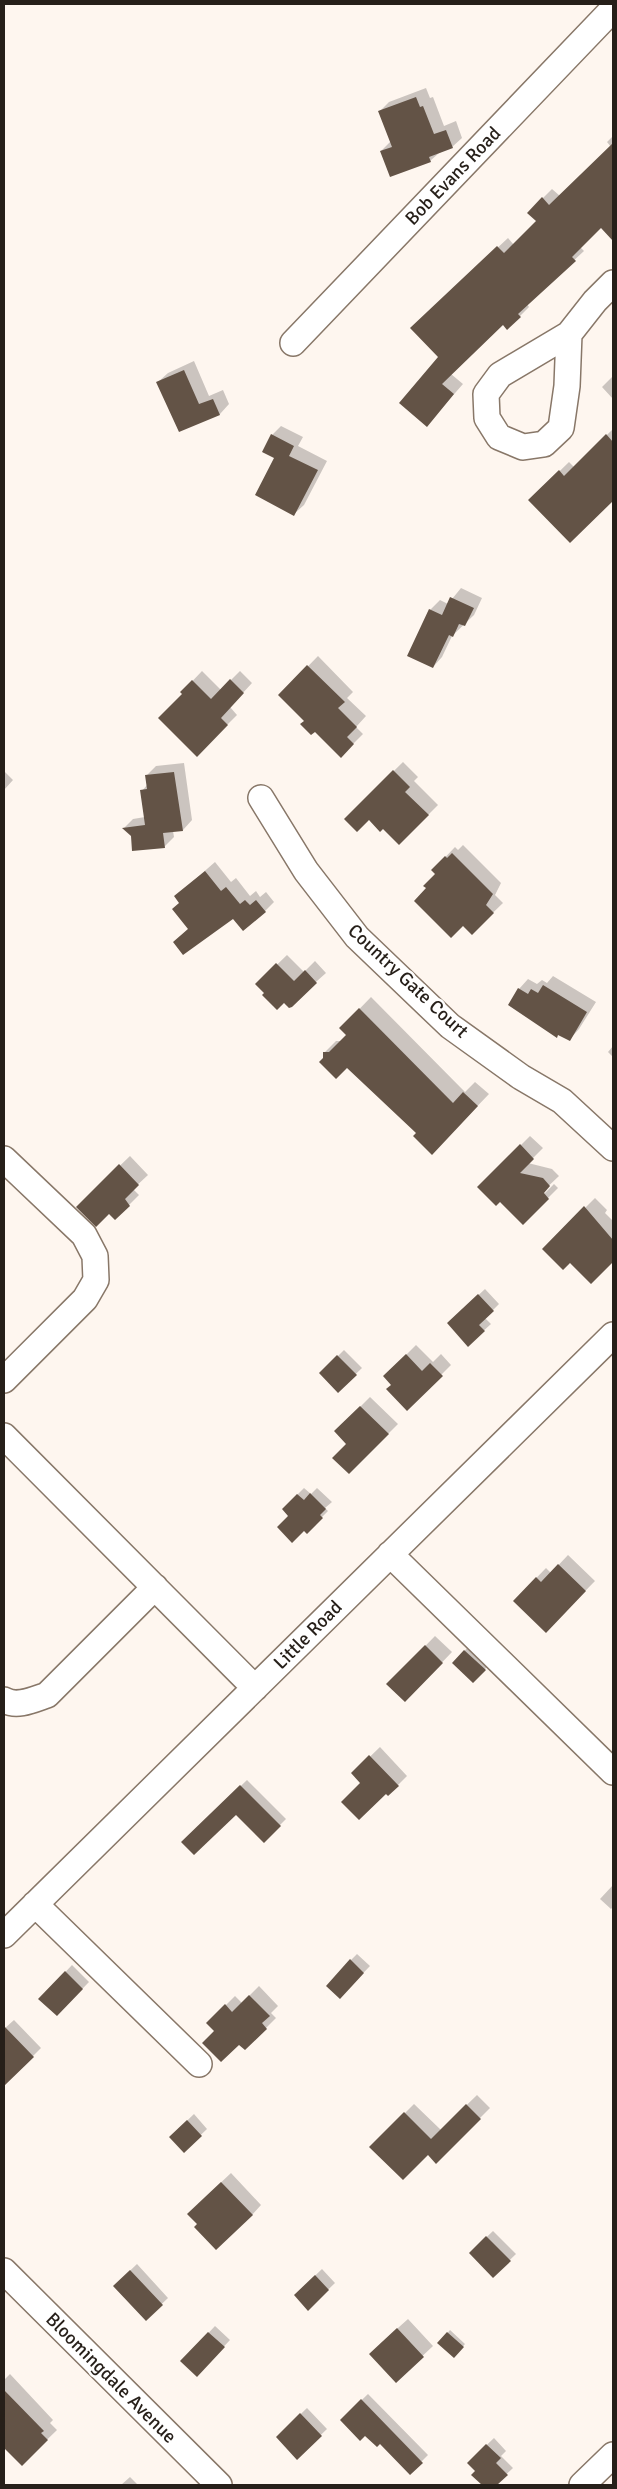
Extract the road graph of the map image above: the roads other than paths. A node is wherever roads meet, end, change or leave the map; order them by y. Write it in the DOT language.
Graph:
graph roads {
  1 [pos="613,9"];
  2 [pos="613,283"];
  3 [pos="569,334"];
  4 [pos="293,343"];
  5 [pos="261,798"];
  6 [pos="613,1148"];
  7 [pos="4,1159"];
  8 [pos="613,1335"];
  9 [pos="4,1380"];
  10 [pos="4,1436"];
  11 [pos="390,1554"];
  12 [pos="155,1588"];
  13 [pos="255,1688"];
  14 [pos="4,1700"];
  15 [pos="613,1772"];
  16 [pos="35,1904"];
  17 [pos="4,1935"];
  18 [pos="199,2064"];
  19 [pos="4,2271"];
  20 [pos="613,2454"];
  21 [pos="219,2485"];
  22 [pos="582,2485"];
  1 -- 4 [label="street, Bob Evans Road"];
  2 -- 3 [label="street"];
  3 -- 3 [label="street"];
  5 -- 6 [label="street, Country Gate Court"];
  7 -- 9 [label="street"];
  8 -- 11 [label="street, Little Road"];
  10 -- 12 [label="street"];
  11 -- 13 [label="street, Little Road"];
  11 -- 15 [label="street"];
  12 -- 13 [label="street"];
  12 -- 14 [label="street"];
  13 -- 16 [label="street, Little Road"];
  16 -- 17 [label="street, Little Road"];
  16 -- 18 [label="street"];
  19 -- 21 [label="street, Bloomingdale Avenue"];
  20 -- 22 [label="street"];
}
